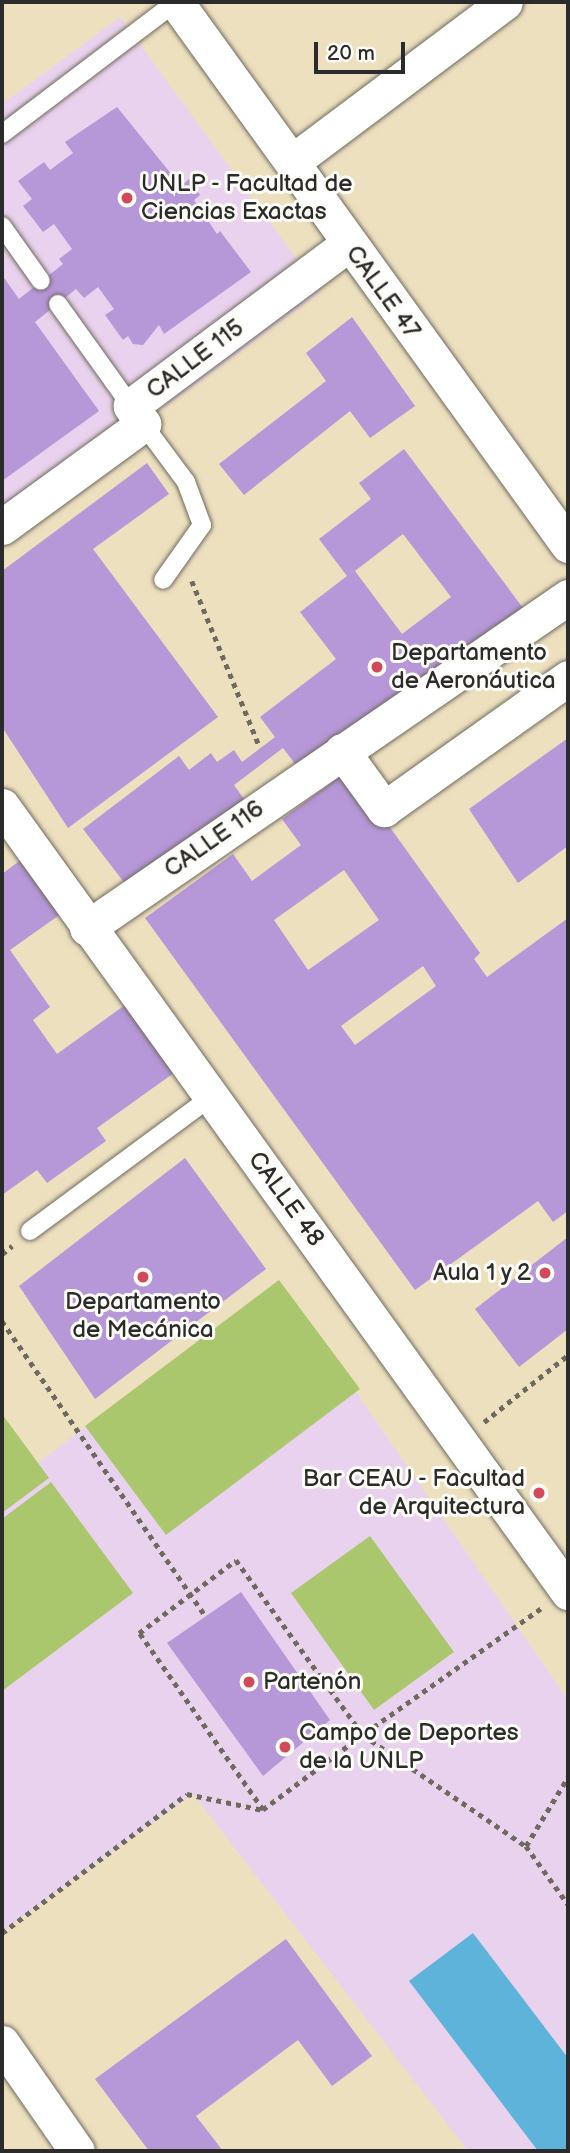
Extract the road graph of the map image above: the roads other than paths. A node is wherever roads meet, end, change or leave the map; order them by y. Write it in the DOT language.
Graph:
graph roads {
  1 [pos="176,2"];
  2 [pos="505,2"];
  3 [pos="2,134"];
  4 [pos="292,162"];
  5 [pos="2,226"];
  6 [pos="348,244"];
  7 [pos="41,281"];
  8 [pos="58,304"];
  9 [pos="137,415"];
  10 [pos="2,527"];
  11 [pos="568,545"];
  12 [pos="163,580"];
  13 [pos="568,597"];
  14 [pos="568,678"];
  15 [pos="342,751"];
  16 [pos="2,806"];
  17 [pos="87,928"];
  18 [pos="211,1097"];
  19 [pos="30,1231"];
  20 [pos="568,1591"];
  21 [pos="2,2043"];
  22 [pos="77,2151"];
  1 -- 3 [label="lane"];
  1 -- 4 [label="street, CALLE 47"];
  2 -- 4 [label="street"];
  4 -- 6 [label="street, CALLE 47"];
  5 -- 7 [label="lane"];
  6 -- 9 [label="street, CALLE 115"];
  6 -- 11 [label="street, CALLE 47"];
  8 -- 9 [label="lane"];
  9 -- 10 [label="street, CALLE 115"];
  9 -- 12 [label="lane"];
  13 -- 15 [label="street, CALLE 116"];
  14 -- 15 [label="street"];
  15 -- 17 [label="street, CALLE 116"];
  16 -- 17 [label="street, CALLE 48"];
  17 -- 18 [label="street, CALLE 48"];
  18 -- 19 [label="lane"];
  18 -- 20 [label="street, CALLE 48"];
  21 -- 22 [label="street"];
}
